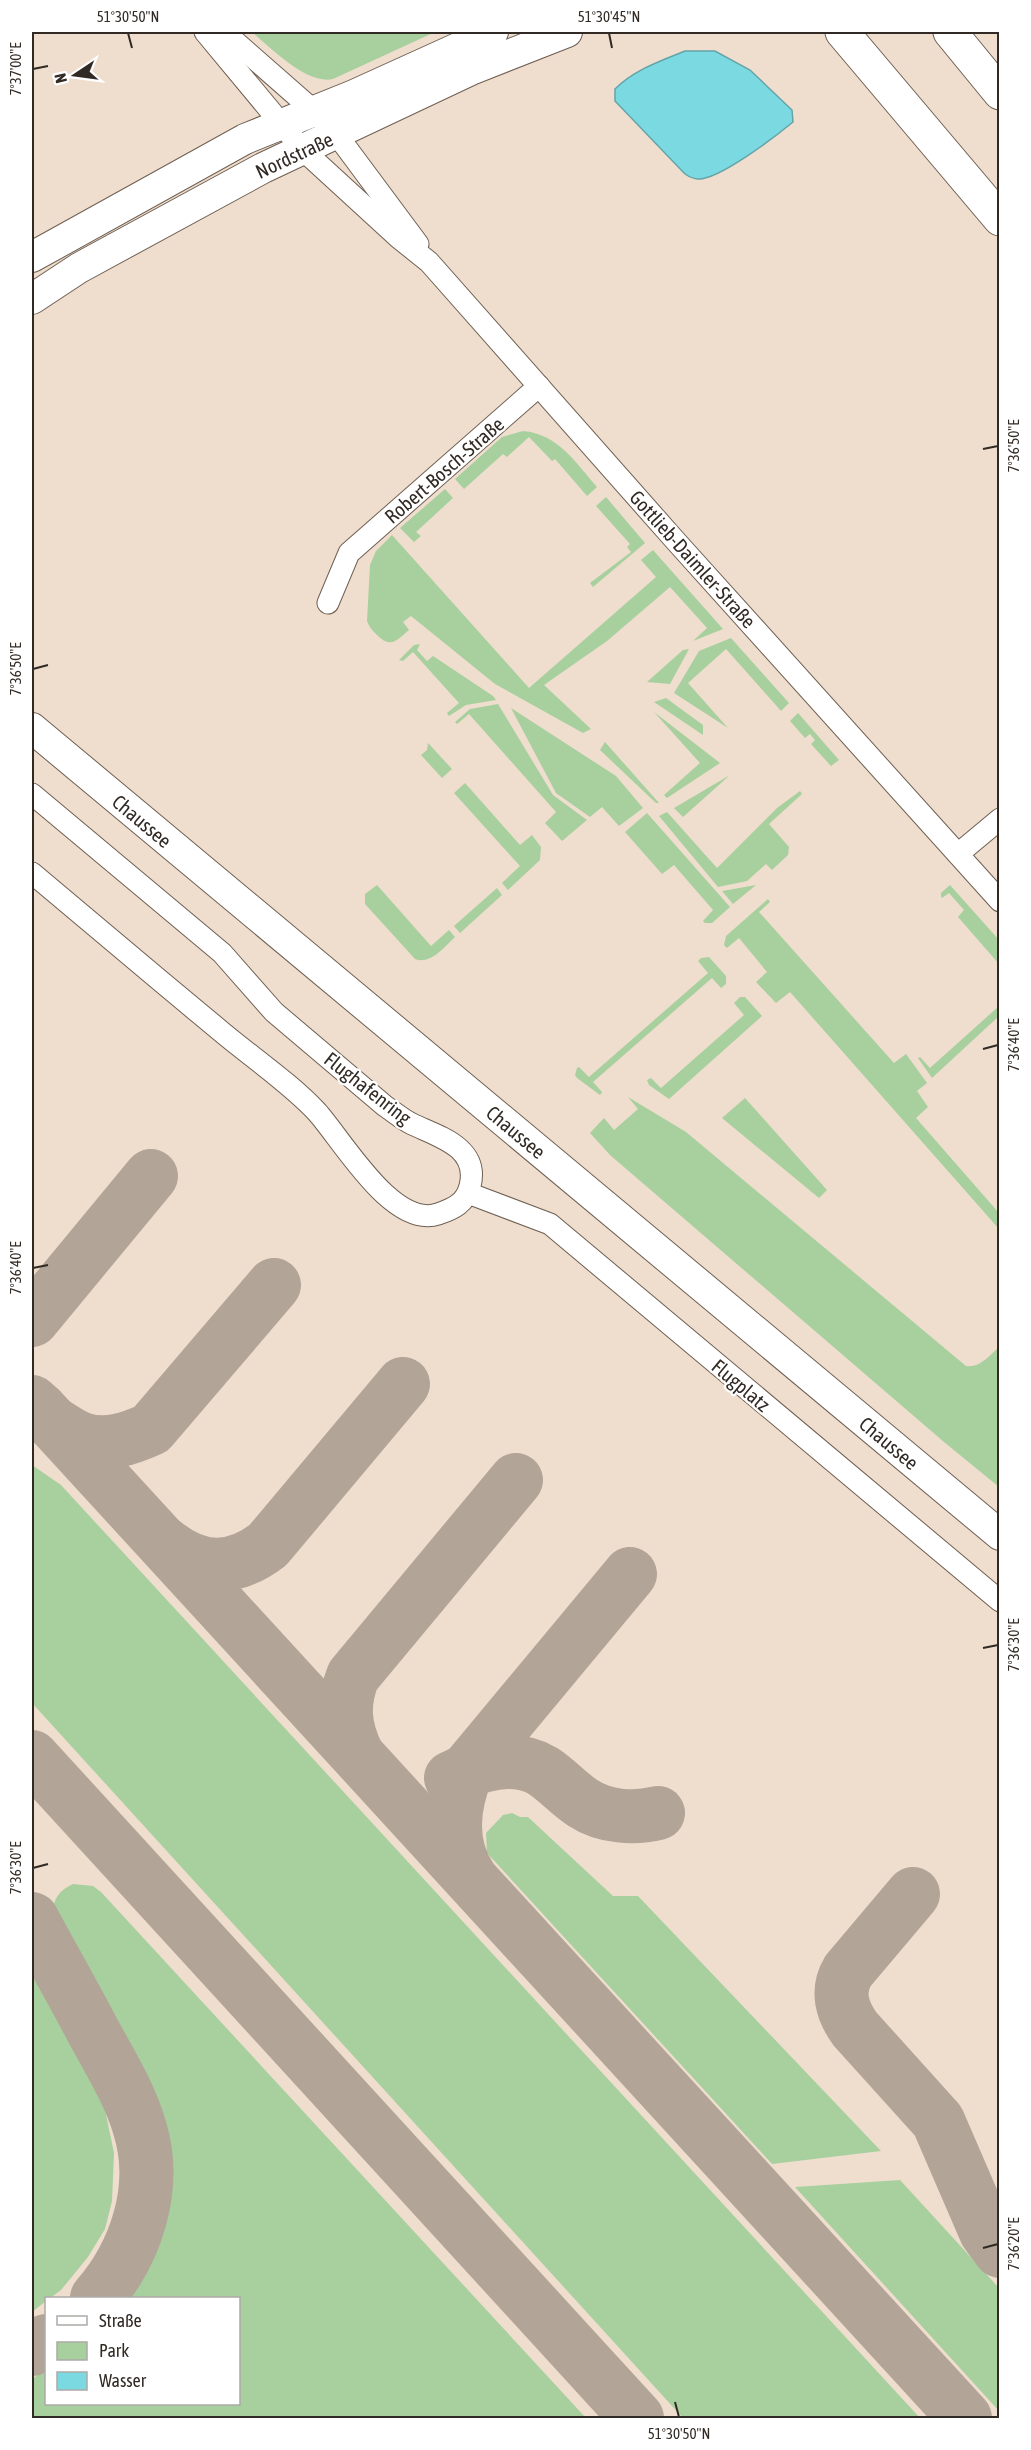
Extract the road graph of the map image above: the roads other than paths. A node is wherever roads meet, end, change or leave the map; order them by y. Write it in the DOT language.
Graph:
graph roads {
  1 [pos="205,32"];
  2 [pos="224,32"];
  3 [pos="493,32"];
  4 [pos="567,32"];
  5 [pos="842,32"];
  6 [pos="950,32"];
  7 [pos="999,93"];
  8 [pos="314,111"];
  9 [pos="281,124"];
  10 [pos="337,135"];
  11 [pos="303,150"];
  12 [pos="999,219"];
  13 [pos="32,257"];
  14 [pos="429,262"];
  15 [pos="32,299"];
  16 [pos="539,386"];
  17 [pos="328,603"];
  18 [pos="32,728"];
  19 [pos="32,794"];
  20 [pos="999,819"];
  21 [pos="958,854"];
  22 [pos="32,873"];
  23 [pos="999,901"];
  24 [pos="468,1193"];
  25 [pos="999,1535"];
  26 [pos="999,1601"];
  1 -- 9 [label="street, Gottlieb-Daimler-Straße"];
  2 -- 8 [label="street, Gottlieb-Daimler-Straße"];
  3 -- 8 [label="main road, Nordstraße"];
  4 -- 10 [label="main road, Nordstraße"];
  5 -- 12 [label="highway"];
  6 -- 7 [label="highway"];
  8 -- 9 [label="main road, Nordstraße"];
  8 -- 10 [label="street, Gottlieb-Daimler-Straße"];
  9 -- 11 [label="street, Gottlieb-Daimler-Straße"];
  9 -- 13 [label="main road, Nordstraße"];
  10 -- 11 [label="main road, Nordstraße"];
  10 -- 14 [label="street, Gottlieb-Daimler-Straße"];
  11 -- 14 [label="street, Gottlieb-Daimler-Straße"];
  11 -- 15 [label="main road, Nordstraße"];
  14 -- 16 [label="street, Gottlieb-Daimler-Straße"];
  16 -- 17 [label="street, Robert-Bosch-Straße"];
  16 -- 21 [label="street, Gottlieb-Daimler-Straße"];
  18 -- 25 [label="main road, Chaussee"];
  19 -- 24 [label="street, Flughafenring"];
  20 -- 21 [label="street"];
  21 -- 23 [label="street, Gottlieb-Daimler-Straße"];
  22 -- 24 [label="street"];
  24 -- 26 [label="street, Flugplatz"];
}
